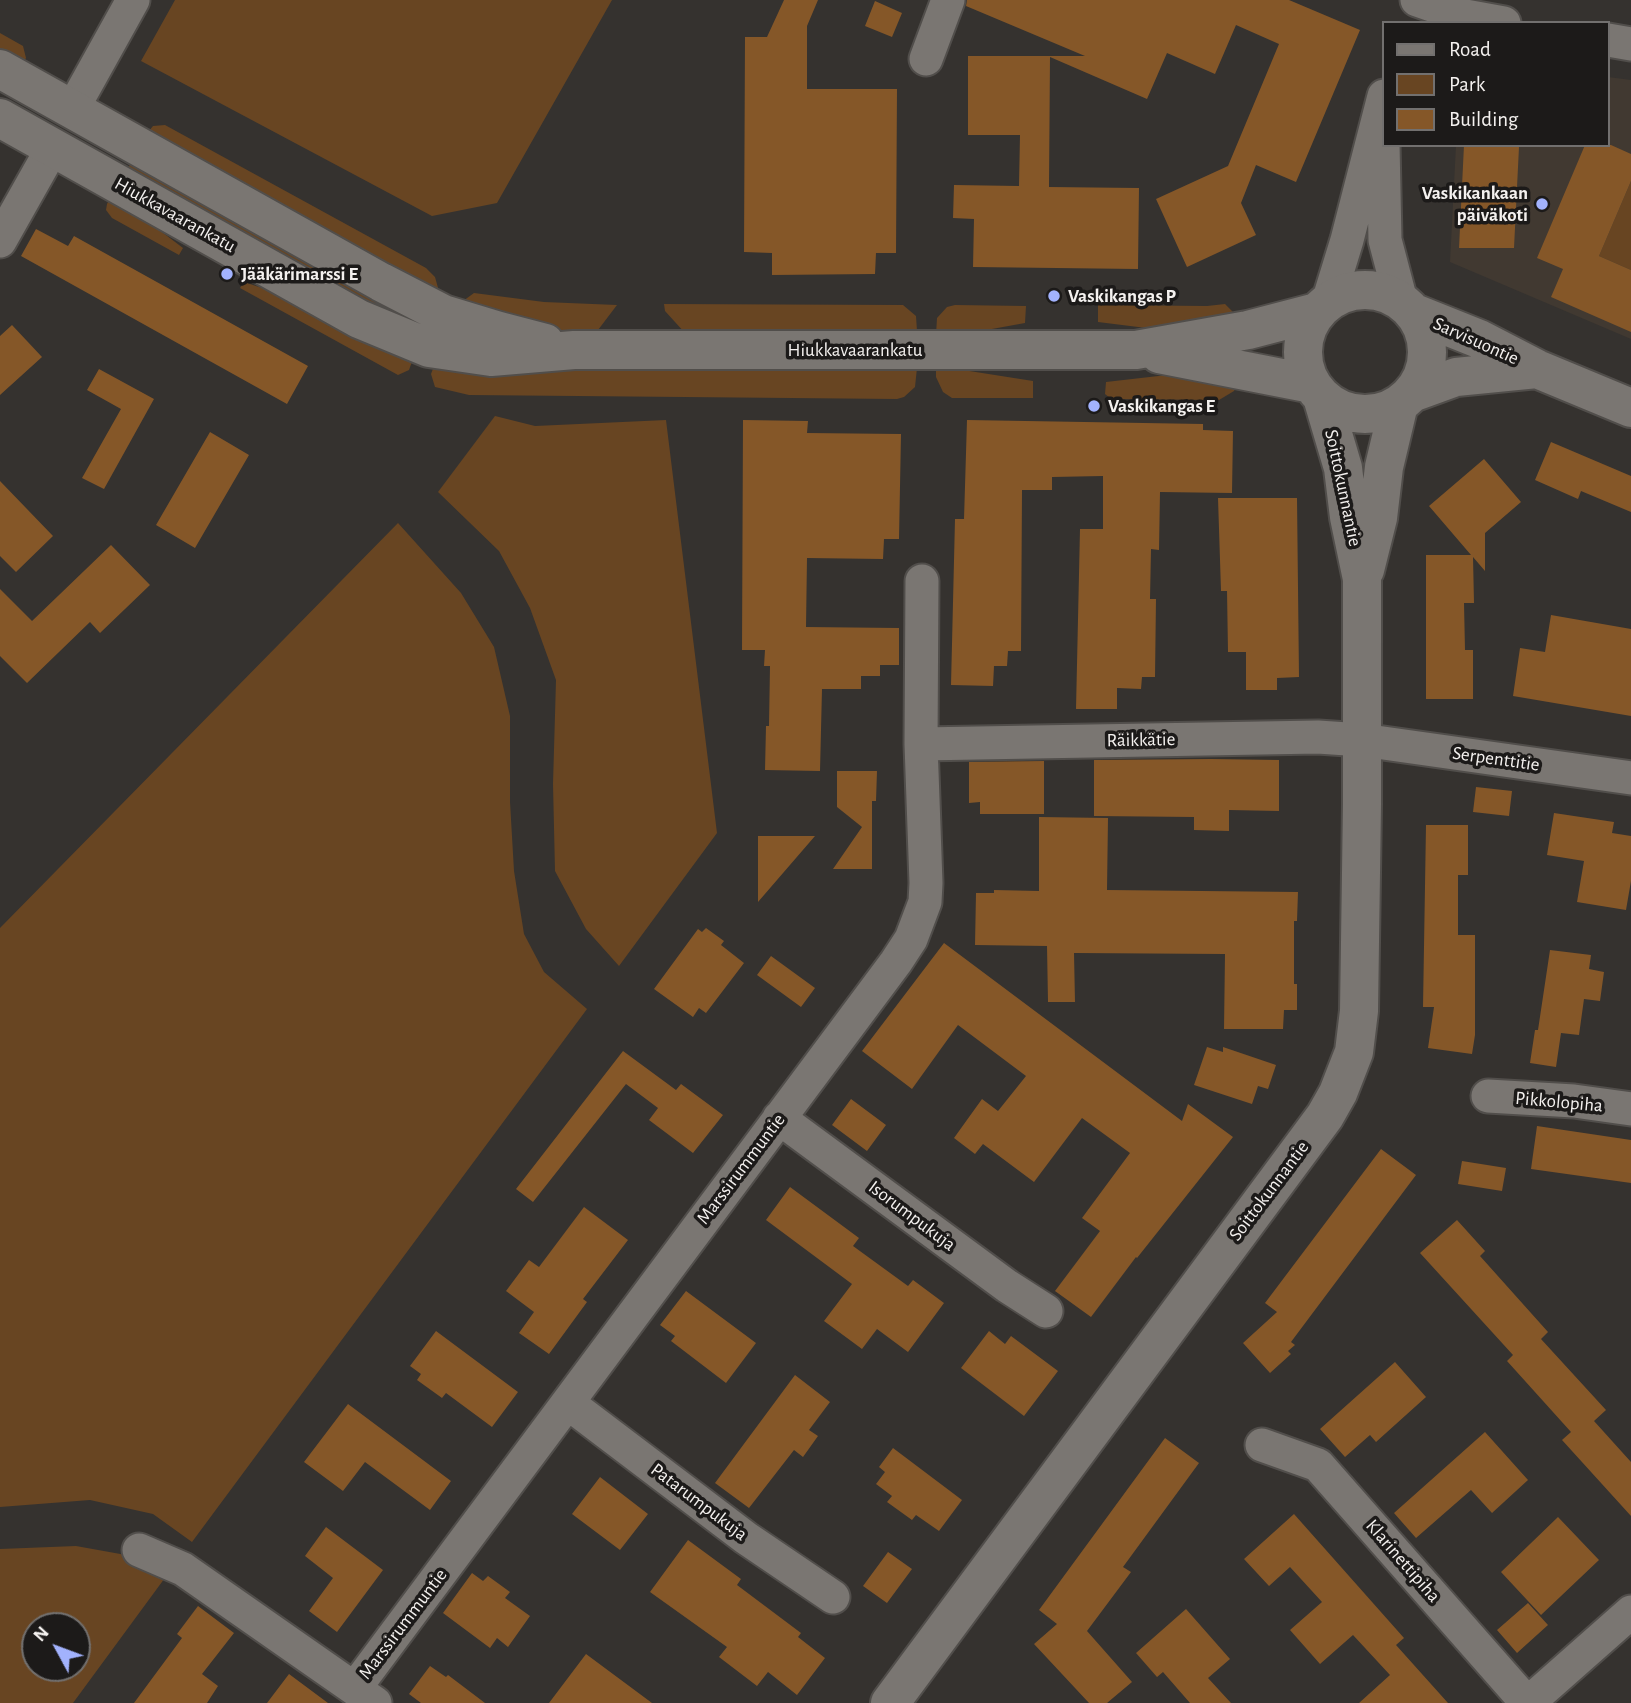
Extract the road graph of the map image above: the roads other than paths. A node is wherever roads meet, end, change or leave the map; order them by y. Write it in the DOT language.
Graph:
graph roads {
  1 [pos="133,0"];
  2 [pos="948,0"];
  3 [pos="1417,0"];
  4 [pos="1411,21"];
  5 [pos="1491,21"];
  6 [pos="1610,40"];
  7 [pos="1631,44"];
  8 [pos="926,59"];
  9 [pos="0,69"];
  10 [pos="1382,103"];
  11 [pos="73,108"];
  12 [pos="0,118"];
  13 [pos="1384,147"];
  14 [pos="52,148"];
  15 [pos="0,242"];
  16 [pos="1322,307"];
  17 [pos="1408,307"];
  18 [pos="574,350"];
  19 [pos="1136,350"];
  20 [pos="1537,369"];
  21 [pos="1317,391"];
  22 [pos="1405,398"];
  23 [pos="1631,408"];
  24 [pos="1362,579"];
  25 [pos="922,582"];
  26 [pos="1362,740"];
  27 [pos="921,744"];
  28 [pos="1631,778"];
  29 [pos="1488,1096"];
  30 [pos="1631,1109"];
  31 [pos="779,1118"];
  32 [pos="1046,1311"];
  33 [pos="568,1403"];
  34 [pos="1262,1446"];
  35 [pos="139,1549"];
  36 [pos="833,1597"];
  37 [pos="1631,1612"];
  38 [pos="365,1696"];
  39 [pos="890,1703"];
  40 [pos="1527,1703"];
  1 -- 11 [label="street"];
  2 -- 8 [label="street"];
  3 -- 4 [label="street"];
  3 -- 5 [label="street"];
  6 -- 7 [label="street"];
  9 -- 11 [label="street, Hiukkavaarankatu"];
  10 -- 16 [label="street"];
  11 -- 14 [label="street"];
  11 -- 18 [label="street, Hiukkavaarankatu"];
  12 -- 14 [label="street, Hiukkavaarankatu"];
  13 -- 17 [label="street"];
  14 -- 15 [label="street"];
  14 -- 18 [label="street, Hiukkavaarankatu"];
  16 -- 17 [label="street"];
  16 -- 19 [label="street, Hiukkavaarankatu"];
  16 -- 21 [label="street"];
  17 -- 20 [label="street, Sarvisuontie"];
  17 -- 22 [label="street"];
  18 -- 19 [label="street, Hiukkavaarankatu"];
  19 -- 21 [label="street, Hiukkavaarankatu"];
  20 -- 22 [label="street, Sarvisuontie"];
  20 -- 23 [label="street, Sarvisuontie"];
  21 -- 22 [label="street"];
  21 -- 24 [label="street, Soittokunnantie"];
  22 -- 24 [label="street, Soittokunnantie"];
  24 -- 26 [label="street, Soittokunnantie"];
  25 -- 27 [label="street, Marssirummuntie"];
  26 -- 27 [label="street, Räikkätie"];
  26 -- 28 [label="street, Serpenttitie"];
  26 -- 39 [label="street, Soittokunnantie"];
  27 -- 31 [label="street, Marssirummuntie"];
  29 -- 30 [label="street, Pikkolopiha"];
  31 -- 32 [label="street, Isorumpukuja"];
  31 -- 33 [label="street, Marssirummuntie"];
  33 -- 36 [label="street, Patarumpukuja"];
  33 -- 38 [label="street, Marssirummuntie"];
  34 -- 40 [label="street, Klarinettipiha"];
  35 -- 38 [label="street, Marssirummuntie"];
  37 -- 40 [label="street"];
}
